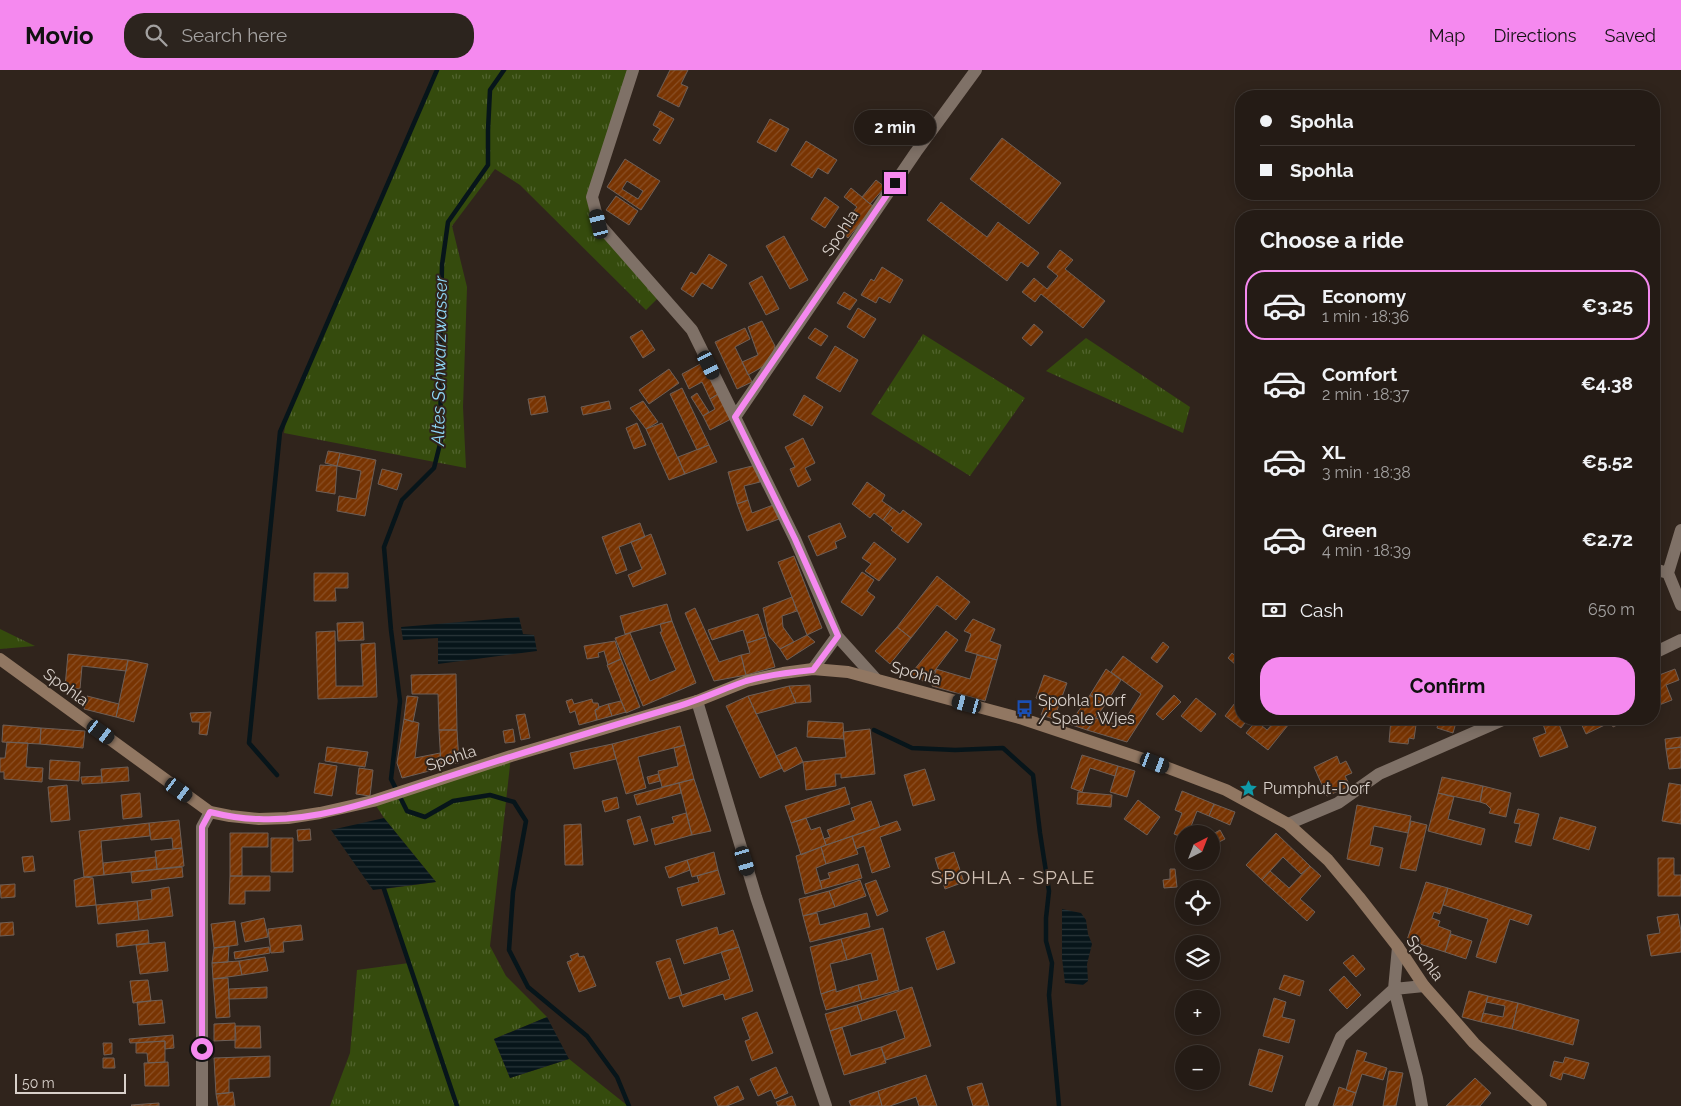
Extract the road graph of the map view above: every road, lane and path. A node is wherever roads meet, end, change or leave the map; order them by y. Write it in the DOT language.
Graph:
graph roads {
  1 [pos="633,70"];
  2 [pos="976,70"];
  3 [pos="735,417"];
  4 [pos="1681,530"];
  5 [pos="1660,571"];
  6 [pos="1668,573"];
  7 [pos="1681,606"];
  8 [pos="838,636"];
  9 [pos="1681,640"];
  10 [pos="1660,650"];
  11 [pos="0,659"];
  12 [pos="813,670"];
  13 [pos="875,678"];
  14 [pos="697,700"];
  15 [pos="1491,725"];
  16 [pos="210,812"];
  17 [pos="1288,824"];
  18 [pos="1398,947"];
  19 [pos="1424,986"];
  20 [pos="1394,989"];
  21 [pos="202,1106"];
  22 [pos="826,1106"];
  23 [pos="1311,1106"];
  24 [pos="1422,1106"];
  25 [pos="1541,1106"];
  1 -- 3 [label="street"];
  2 -- 3 [label="street, Spohla"];
  3 -- 8 [label="street"];
  4 -- 6 [label="street"];
  5 -- 6 [label="street"];
  6 -- 7 [label="street"];
  8 -- 12 [label="street"];
  8 -- 13 [label="street"];
  9 -- 10 [label="street"];
  11 -- 16 [label="street, Spohla"];
  12 -- 13 [label="street, Spohla"];
  12 -- 14 [label="street, Spohla"];
  13 -- 17 [label="street, Spohla"];
  14 -- 16 [label="street, Spohla"];
  14 -- 22 [label="street"];
  15 -- 17 [label="street"];
  16 -- 21 [label="street"];
  17 -- 18 [label="street, Spohla"];
  18 -- 19 [label="street, Spohla"];
  18 -- 20 [label="street"];
  19 -- 20 [label="street"];
  19 -- 25 [label="street, Spohla"];
  20 -- 23 [label="street"];
  20 -- 24 [label="street"];
}
